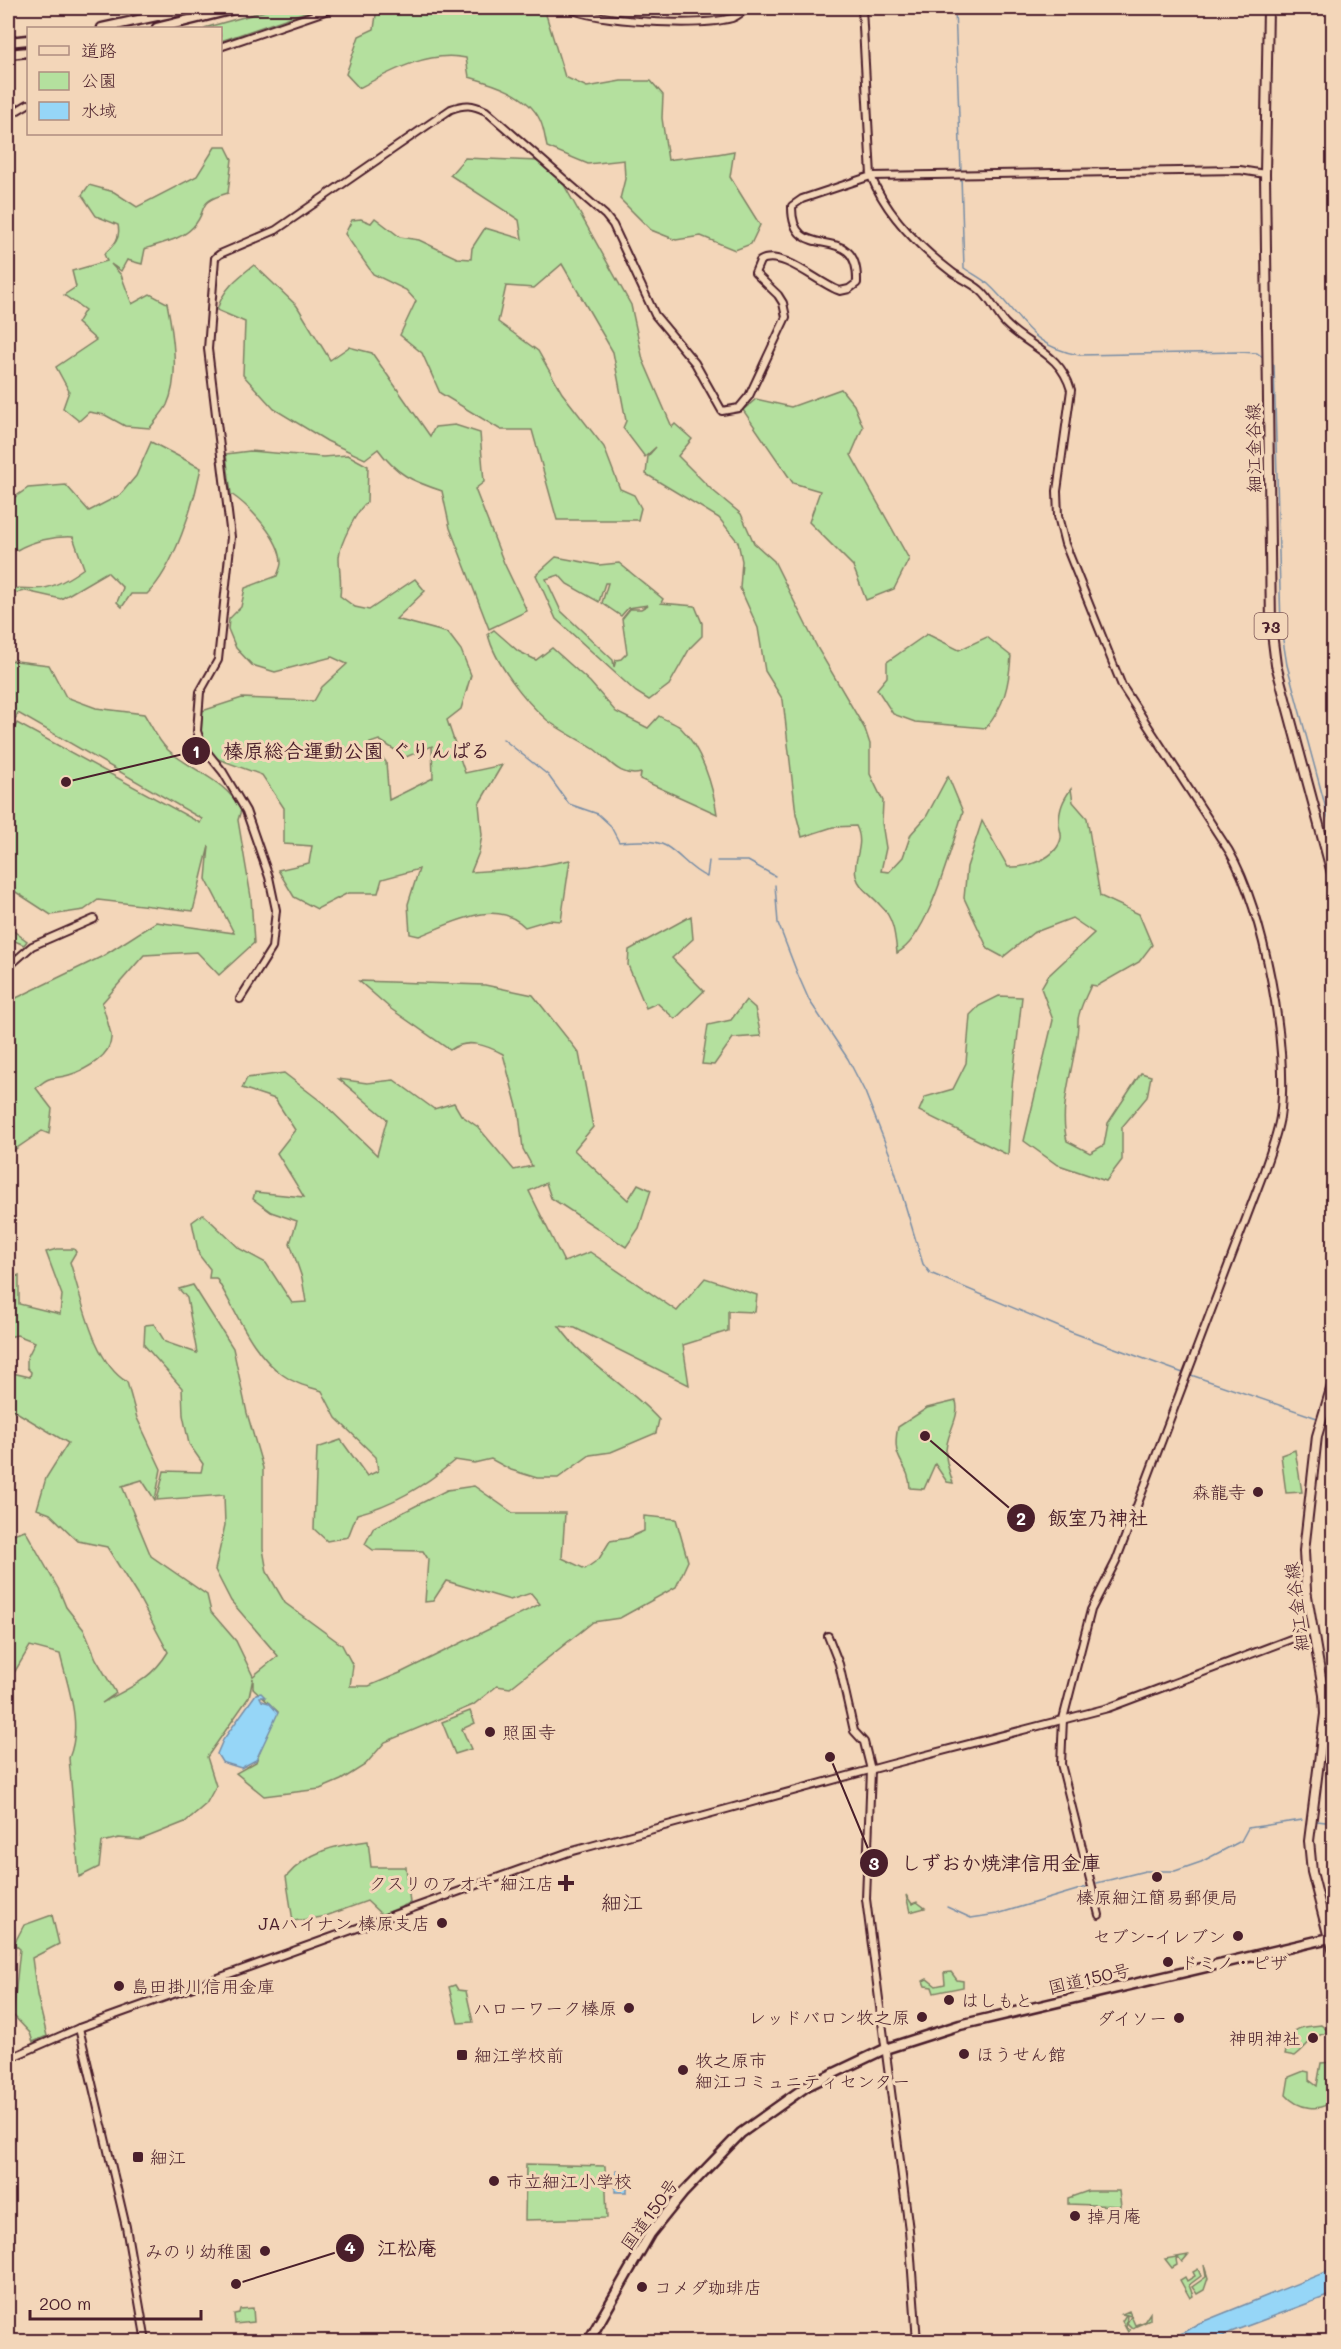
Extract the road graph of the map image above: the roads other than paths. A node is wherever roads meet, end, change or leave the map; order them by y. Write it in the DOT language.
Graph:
graph roads {
  1 [pos="193,8"];
  2 [pos="238,8"];
  3 [pos="334,8"];
  4 [pos="568,8"];
  5 [pos="747,8"];
  6 [pos="862,8"];
  7 [pos="1268,8"];
  8 [pos="107,27"];
  9 [pos="161,27"];
  10 [pos="27,40"];
  11 [pos="8,42"];
  12 [pos="222,45"];
  13 [pos="27,52"];
  14 [pos="8,54"];
  15 [pos="27,105"];
  16 [pos="8,116"];
  17 [pos="1265,174"];
  18 [pos="871,176"];
  19 [pos="1334,881"];
  20 [pos="94,919"];
  21 [pos="8,967"];
  22 [pos="240,999"];
  23 [pos="1334,1379"];
  24 [pos="1312,1632"];
  25 [pos="828,1636"];
  26 [pos="1063,1719"];
  27 [pos="871,1770"];
  28 [pos="1099,1915"];
  29 [pos="1331,1938"];
  30 [pos="1334,1957"];
  31 [pos="79,2028"];
  32 [pos="885,2049"];
  33 [pos="8,2059"];
  34 [pos="146,2342"];
  35 [pos="588,2342"];
  36 [pos="917,2342"];
  1 -- 8 [label="highway"];
  2 -- 9 [label="highway"];
  3 -- 12 [label="street"];
  4 -- 5 [label="street"];
  6 -- 18 [label="street"];
  7 -- 17 [label="main road, 細江金谷線 / 73"];
  10 -- 11 [label="highway"];
  13 -- 14 [label="highway"];
  15 -- 16 [label="street"];
  17 -- 18 [label="street"];
  17 -- 19 [label="main road, 細江金谷線 / 73"];
  18 -- 22 [label="street"];
  18 -- 26 [label="street"];
  20 -- 21 [label="street"];
  23 -- 24 [label="main road, 細江金谷線"];
  24 -- 26 [label="street"];
  24 -- 29 [label="main road, 細江金谷線"];
  25 -- 27 [label="street"];
  26 -- 27 [label="street"];
  26 -- 28 [label="street"];
  27 -- 31 [label="street"];
  27 -- 32 [label="street"];
  29 -- 30 [label="street"];
  29 -- 32 [label="highway, 国道150号"];
  31 -- 33 [label="street"];
  31 -- 34 [label="street"];
  32 -- 35 [label="highway, 国道150号"];
  32 -- 36 [label="street"];
}
